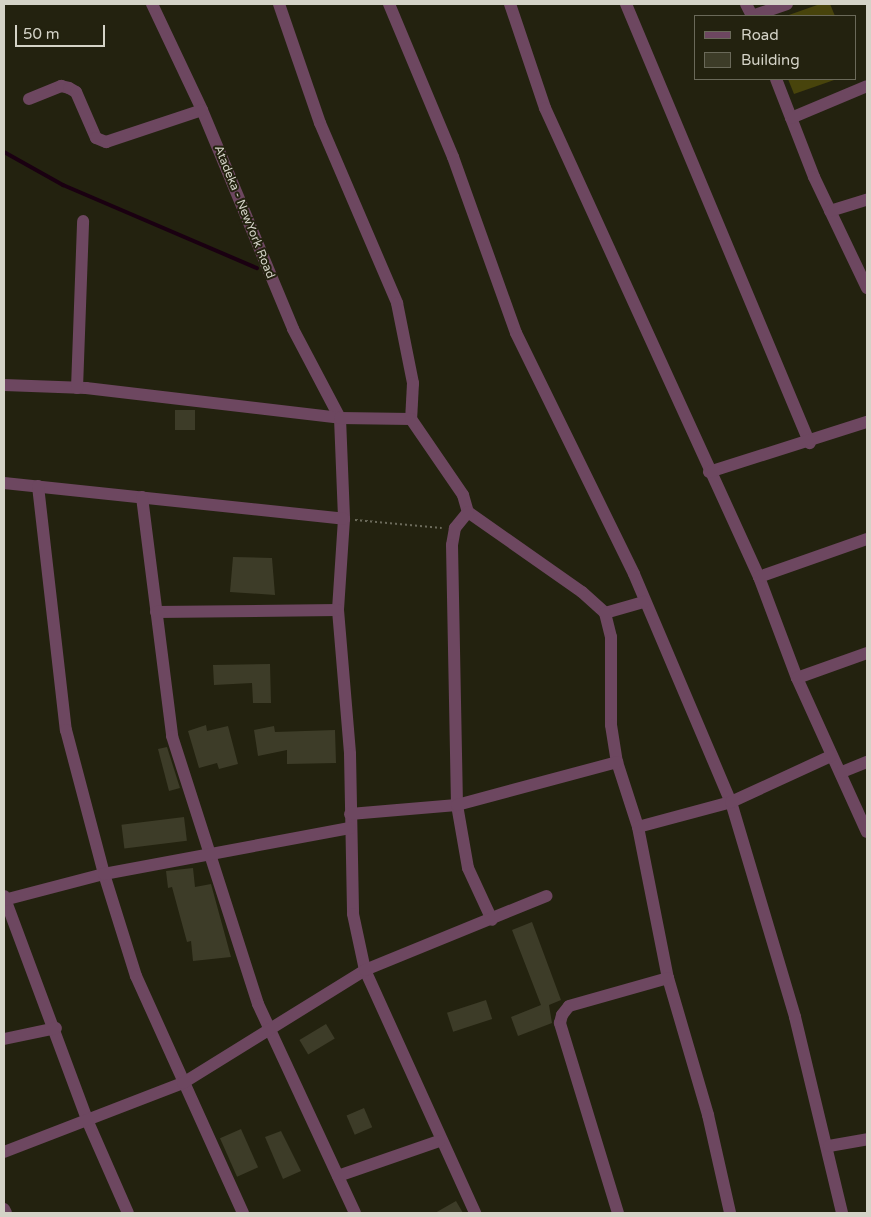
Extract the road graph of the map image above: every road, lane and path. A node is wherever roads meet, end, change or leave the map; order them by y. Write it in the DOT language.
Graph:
graph roads {
  1 [pos="152,4"];
  2 [pos="279,4"];
  3 [pos="390,4"];
  4 [pos="510,4"];
  5 [pos="626,4"];
  6 [pos="787,4"];
  7 [pos="755,15"];
  8 [pos="776,80"];
  9 [pos="867,86"];
  10 [pos="29,99"];
  11 [pos="202,110"];
  12 [pos="791,118"];
  13 [pos="867,200"];
  14 [pos="830,211"];
  15 [pos="83,221"];
  16 [pos="867,288"];
  17 [pos="4,385"];
  18 [pos="77,388"];
  19 [pos="340,418"];
  20 [pos="411,419"];
  21 [pos="867,422"];
  22 [pos="810,442"];
  23 [pos="709,472"];
  24 [pos="4,483"];
  25 [pos="38,486"];
  26 [pos="142,497"];
  27 [pos="468,512"];
  28 [pos="344,519"];
  29 [pos="455,528"];
  30 [pos="867,539"];
  31 [pos="759,577"];
  32 [pos="644,602"];
  33 [pos="338,610"];
  34 [pos="156,612"];
  35 [pos="605,613"];
  36 [pos="867,652"];
  37 [pos="797,678"];
  38 [pos="831,756"];
  39 [pos="617,762"];
  40 [pos="867,762"];
  41 [pos="842,772"];
  42 [pos="731,802"];
  43 [pos="457,805"];
  44 [pos="350,814"];
  45 [pos="638,827"];
  46 [pos="350,828"];
  47 [pos="867,832"];
  48 [pos="211,854"];
  49 [pos="104,874"];
  50 [pos="546,896"];
  51 [pos="4,898"];
  52 [pos="492,920"];
  53 [pos="364,970"];
  54 [pos="668,978"];
  55 [pos="270,1027"];
  56 [pos="56,1028"];
  57 [pos="4,1039"];
  58 [pos="183,1083"];
  59 [pos="88,1122"];
  60 [pos="867,1139"];
  61 [pos="439,1141"];
  62 [pos="829,1146"];
  63 [pos="4,1152"];
  64 [pos="338,1176"];
  65 [pos="4,1209"];
  66 [pos="6,1213"];
  67 [pos="128,1213"];
  68 [pos="243,1213"];
  69 [pos="355,1213"];
  70 [pos="475,1213"];
  71 [pos="618,1213"];
  72 [pos="730,1213"];
  73 [pos="842,1213"];
  1 -- 11 [label="street, Atadeka - NewYork Road"];
  2 -- 20 [label="street"];
  3 -- 32 [label="street"];
  4 -- 23 [label="street"];
  5 -- 22 [label="street"];
  6 -- 7 [label="street"];
  8 -- 12 [label="street"];
  9 -- 12 [label="street"];
  10 -- 11 [label="street"];
  11 -- 19 [label="street, Atadeka - NewYork Road"];
  12 -- 14 [label="street"];
  13 -- 14 [label="street"];
  14 -- 16 [label="street"];
  15 -- 18 [label="street"];
  17 -- 18 [label="street"];
  18 -- 19 [label="street"];
  19 -- 20 [label="street"];
  19 -- 28 [label="street"];
  20 -- 27 [label="street"];
  21 -- 22 [label="street"];
  22 -- 23 [label="street"];
  23 -- 31 [label="street"];
  24 -- 25 [label="street"];
  25 -- 26 [label="street"];
  25 -- 49 [label="street"];
  26 -- 28 [label="street"];
  26 -- 34 [label="street"];
  27 -- 29 [label="street"];
  27 -- 35 [label="street"];
  28 -- 29 [label="path"];
  28 -- 33 [label="street"];
  29 -- 43 [label="street"];
  30 -- 31 [label="street"];
  31 -- 37 [label="street"];
  32 -- 35 [label="street"];
  32 -- 42 [label="street"];
  33 -- 34 [label="street"];
  33 -- 44 [label="street"];
  34 -- 48 [label="street"];
  35 -- 39 [label="street"];
  36 -- 37 [label="street"];
  37 -- 38 [label="street"];
  38 -- 41 [label="street"];
  38 -- 42 [label="street"];
  39 -- 43 [label="street"];
  39 -- 45 [label="street"];
  40 -- 41 [label="street"];
  41 -- 47 [label="street"];
  42 -- 45 [label="street"];
  42 -- 62 [label="street"];
  43 -- 44 [label="street"];
  43 -- 52 [label="street"];
  44 -- 46 [label="street"];
  45 -- 54 [label="street"];
  46 -- 48 [label="street"];
  46 -- 53 [label="street"];
  48 -- 49 [label="street"];
  48 -- 55 [label="street"];
  49 -- 51 [label="street"];
  49 -- 58 [label="street"];
  50 -- 52 [label="street"];
  51 -- 56 [label="street"];
  52 -- 53 [label="street"];
  53 -- 55 [label="street"];
  53 -- 61 [label="street"];
  54 -- 71 [label="street"];
  54 -- 72 [label="street"];
  55 -- 58 [label="street"];
  55 -- 64 [label="street"];
  56 -- 57 [label="street"];
  56 -- 59 [label="street"];
  58 -- 59 [label="street"];
  58 -- 68 [label="street"];
  59 -- 63 [label="street"];
  59 -- 67 [label="street"];
  60 -- 62 [label="street"];
  61 -- 64 [label="street"];
  61 -- 70 [label="street"];
  62 -- 73 [label="street"];
  64 -- 69 [label="street"];
  65 -- 66 [label="street"];
}
